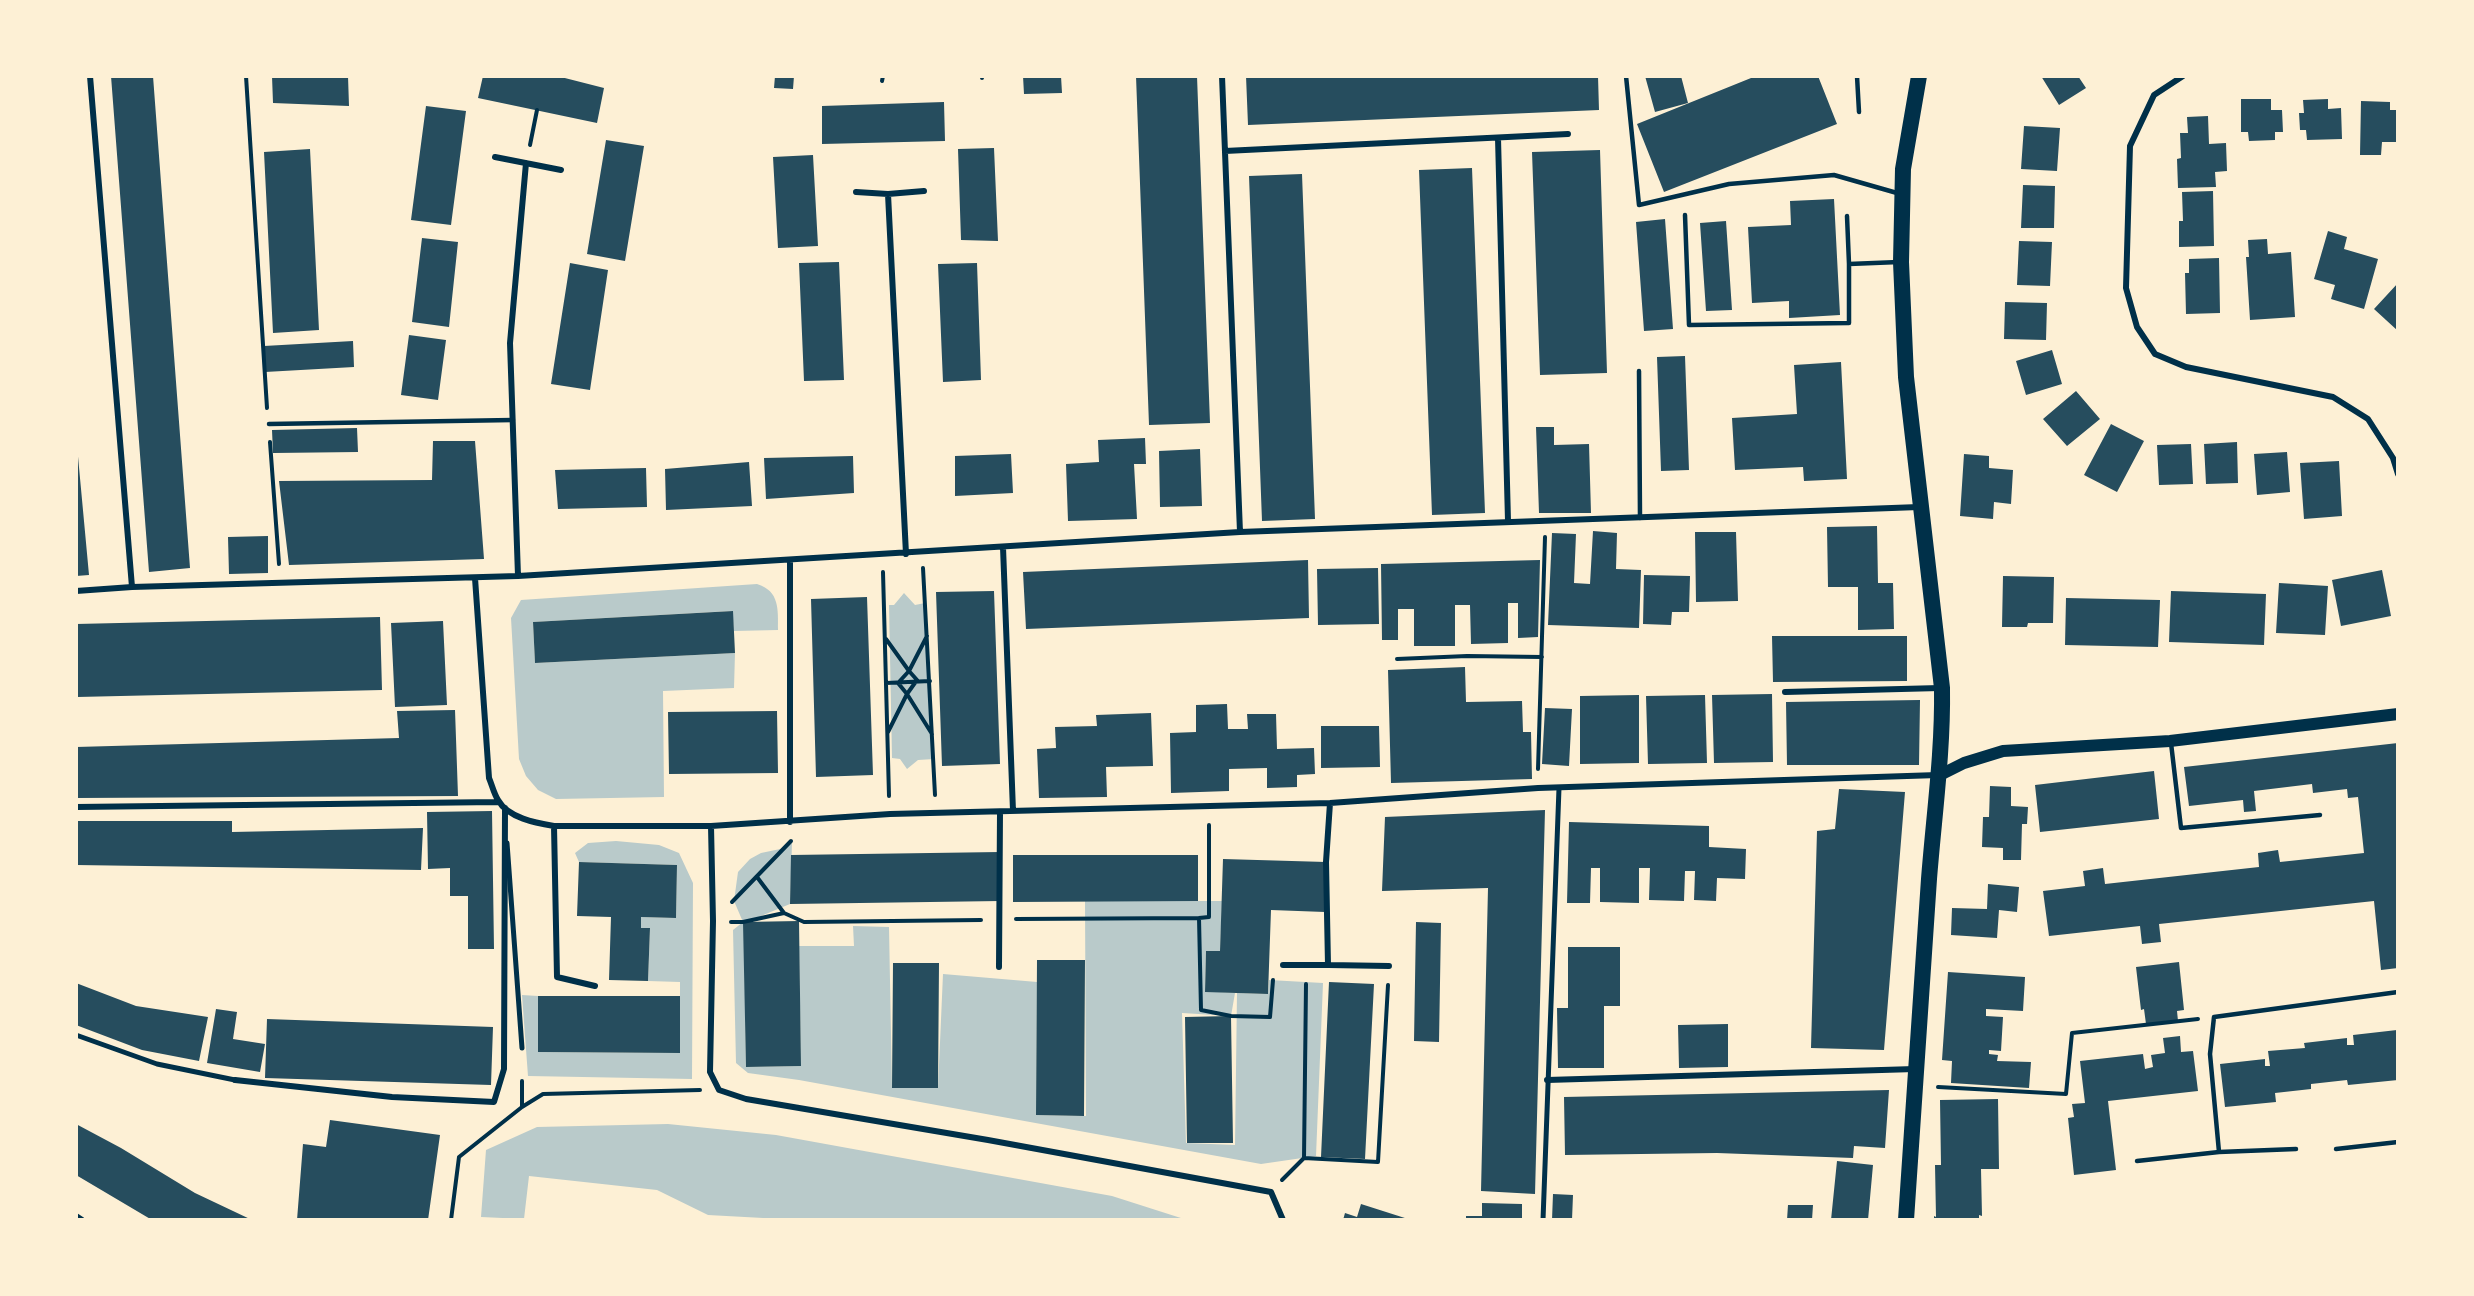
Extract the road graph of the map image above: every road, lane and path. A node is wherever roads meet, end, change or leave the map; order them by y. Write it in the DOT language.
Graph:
graph roads {
  1 [pos="90,76"];
  2 [pos="246,76"];
  3 [pos="1222,76"];
  4 [pos="1626,76"];
  5 [pos="1857,76"];
  6 [pos="1919,76"];
  7 [pos="2183,76"];
  8 [pos="537,110"];
  9 [pos="1859,112"];
  10 [pos="1568,134"];
  11 [pos="1497,138"];
  12 [pos="1225,151"];
  13 [pos="495,157"];
  14 [pos="526,163"];
  15 [pos="561,170"];
  16 [pos="924,191"];
  17 [pos="856,192"];
  18 [pos="888,194"];
  19 [pos="1902,194"];
  20 [pos="1685,215"];
  21 [pos="1847,216"];
  22 [pos="1901,262"];
  23 [pos="1849,264"];
  24 [pos="1640,371"];
  25 [pos="513,420"];
  26 [pos="269,424"];
  27 [pos="2397,474"];
  28 [pos="1922,507"];
  29 [pos="1641,518"];
  30 [pos="1508,521"];
  31 [pos="1546,521"];
  32 [pos="1240,532"];
  33 [pos="1003,547"];
  34 [pos="922,553"];
  35 [pos="906,554"];
  36 [pos="883,555"];
  37 [pos="790,560"];
  38 [pos="518,576"];
  39 [pos="475,578"];
  40 [pos="280,583"];
  41 [pos="132,587"];
  42 [pos="76,591"];
  43 [pos="927,634"];
  44 [pos="885,638"];
  45 [pos="1542,657"];
  46 [pos="1397,659"];
  47 [pos="909,671"];
  48 [pos="917,680"];
  49 [pos="930,681"];
  50 [pos="886,683"];
  51 [pos="898,683"];
  52 [pos="1942,688"];
  53 [pos="1785,692"];
  54 [pos="907,694"];
  55 [pos="2397,714"];
  56 [pos="888,733"];
  57 [pos="933,735"];
  58 [pos="2170,741"];
  59 [pos="1940,775"];
  60 [pos="1538,788"];
  61 [pos="1559,788"];
  62 [pos="498,802"];
  63 [pos="1330,803"];
  64 [pos="1209,806"];
  65 [pos="76,807"];
  66 [pos="505,808"];
  67 [pos="1013,811"];
  68 [pos="1000,812"];
  69 [pos="936,813"];
  70 [pos="890,814"];
  71 [pos="2320,815"];
  72 [pos="790,822"];
  73 [pos="554,826"];
  74 [pos="711,826"];
  75 [pos="757,877"];
  76 [pos="784,913"];
  77 [pos="1199,918"];
  78 [pos="1283,965"];
  79 [pos="1307,965"];
  80 [pos="1328,965"];
  81 [pos="999,966"];
  82 [pos="1389,966"];
  83 [pos="595,986"];
  84 [pos="2397,992"];
  85 [pos="2214,1017"];
  86 [pos="76,1035"];
  87 [pos="522,1048"];
  88 [pos="1917,1077"];
  89 [pos="235,1080"];
  90 [pos="1547,1080"];
  91 [pos="719,1090"];
  92 [pos="2397,1142"];
  93 [pos="2296,1149"];
  94 [pos="2336,1149"];
  95 [pos="2219,1152"];
  96 [pos="1304,1158"];
  97 [pos="2137,1161"];
  98 [pos="1272,1192"];
  99 [pos="76,1216"];
  100 [pos="82,1220"];
  101 [pos="450,1220"];
  102 [pos="1283,1220"];
  103 [pos="1543,1220"];
  104 [pos="1906,1220"];
  1 -- 41 [label="street"];
  2 -- 26 [label="path"];
  3 -- 12 [label="street"];
  4 -- 19 [label="lane"];
  5 -- 9 [label="lane"];
  6 -- 19 [label="highway"];
  7 -- 27 [label="street"];
  8 -- 14 [label="path"];
  10 -- 11 [label="street"];
  11 -- 12 [label="street"];
  11 -- 30 [label="street"];
  12 -- 32 [label="street"];
  13 -- 14 [label="street"];
  14 -- 15 [label="street"];
  14 -- 25 [label="street"];
  16 -- 18 [label="street"];
  17 -- 18 [label="street"];
  18 -- 35 [label="street"];
  19 -- 22 [label="highway"];
  20 -- 23 [label="lane"];
  21 -- 23 [label="lane"];
  22 -- 23 [label="lane"];
  22 -- 28 [label="highway"];
  24 -- 29 [label="lane"];
  25 -- 26 [label="lane"];
  25 -- 38 [label="street"];
  26 -- 40 [label="path"];
  28 -- 29 [label="street"];
  28 -- 52 [label="highway"];
  29 -- 31 [label="street"];
  30 -- 31 [label="street"];
  30 -- 32 [label="street"];
  31 -- 45 [label="path"];
  32 -- 33 [label="street"];
  33 -- 34 [label="street"];
  33 -- 67 [label="street"];
  34 -- 35 [label="street"];
  34 -- 43 [label="path"];
  35 -- 36 [label="street"];
  36 -- 37 [label="street"];
  36 -- 44 [label="path"];
  37 -- 38 [label="street"];
  37 -- 72 [label="street"];
  38 -- 39 [label="street"];
  39 -- 40 [label="street"];
  39 -- 62 [label="street"];
  40 -- 41 [label="street"];
  41 -- 42 [label="street"];
  43 -- 47 [label="path"];
  43 -- 49 [label="path"];
  44 -- 47 [label="path"];
  44 -- 50 [label="path"];
  45 -- 46 [label="path"];
  45 -- 60 [label="path"];
  47 -- 48 [label="path"];
  47 -- 51 [label="path"];
  48 -- 49 [label="path"];
  48 -- 51 [label="path"];
  48 -- 54 [label="path"];
  49 -- 57 [label="path"];
  50 -- 51 [label="path"];
  50 -- 56 [label="path"];
  51 -- 54 [label="path"];
  52 -- 53 [label="street"];
  52 -- 59 [label="highway"];
  54 -- 56 [label="path"];
  54 -- 57 [label="path"];
  55 -- 58 [label="main road"];
  56 -- 70 [label="path"];
  57 -- 69 [label="path"];
  58 -- 59 [label="main road"];
  58 -- 71 [label="lane"];
  59 -- 61 [label="street"];
  59 -- 88 [label="highway"];
  60 -- 61 [label="street"];
  60 -- 63 [label="street"];
  61 -- 90 [label="street"];
  62 -- 65 [label="street"];
  62 -- 66 [label="street"];
  63 -- 64 [label="street"];
  63 -- 80 [label="street"];
  64 -- 67 [label="street"];
  64 -- 77 [label="path"];
  66 -- 73 [label="street"];
  66 -- 87 [label="street"];
  66 -- 89 [label="street"];
  67 -- 68 [label="street"];
  68 -- 69 [label="street"];
  68 -- 81 [label="street"];
  69 -- 70 [label="street"];
  70 -- 72 [label="street"];
  72 -- 74 [label="street"];
  73 -- 74 [label="street"];
  73 -- 83 [label="street"];
  74 -- 91 [label="street"];
  75 -- 76 [label="path"];
  78 -- 79 [label="street"];
  79 -- 80 [label="street"];
  79 -- 96 [label="path"];
  80 -- 82 [label="street"];
  82 -- 96 [label="path"];
  84 -- 85 [label="lane"];
  85 -- 88 [label="path"];
  85 -- 95 [label="lane"];
  86 -- 89 [label="street"];
  88 -- 90 [label="street"];
  88 -- 104 [label="highway"];
  90 -- 103 [label="street"];
  91 -- 98 [label="street"];
  91 -- 101 [label="path"];
  92 -- 94 [label="lane"];
  93 -- 95 [label="lane"];
  95 -- 97 [label="lane"];
  96 -- 98 [label="path"];
  98 -- 102 [label="street"];
  99 -- 100 [label="street"];
}
